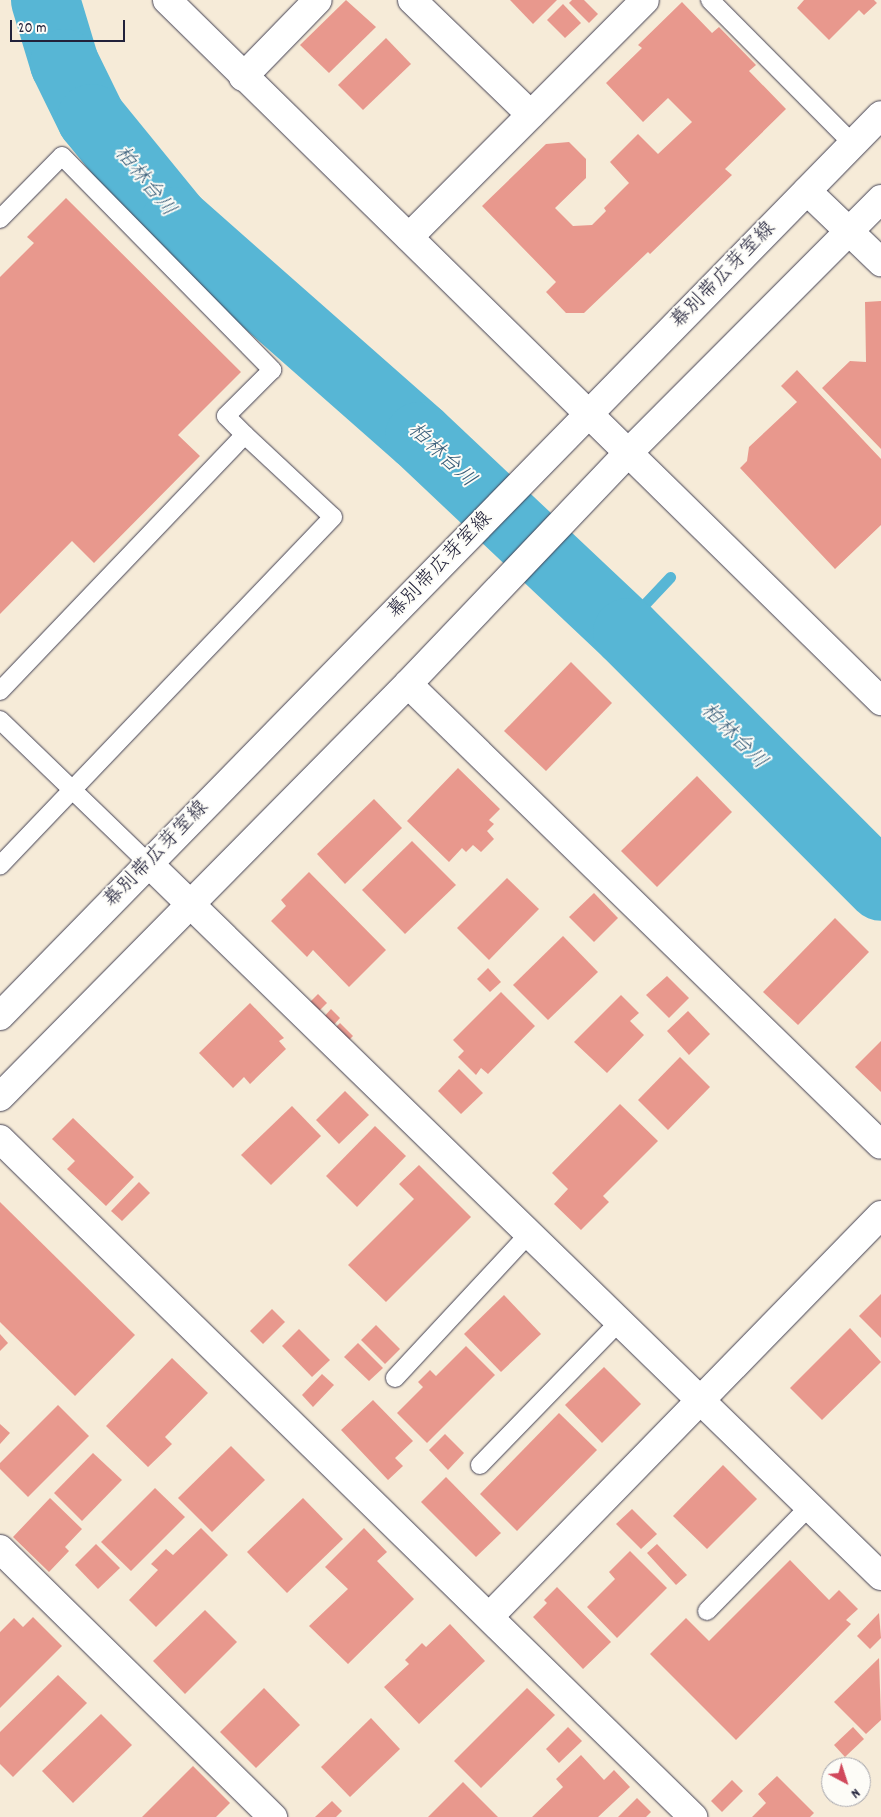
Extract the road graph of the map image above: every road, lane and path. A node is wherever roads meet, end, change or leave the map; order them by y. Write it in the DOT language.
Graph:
graph roads {
  1 [pos="167,0"];
  2 [pos="318,0"];
  3 [pos="412,0"];
  4 [pos="646,0"];
  5 [pos="710,0"];
  6 [pos="243,77"];
  7 [pos="531,114"];
  8 [pos="881,115"];
  9 [pos="853,144"];
  10 [pos="807,191"];
  11 [pos="881,199"];
  12 [pos="0,219"];
  13 [pos="850,232"];
  14 [pos="409,237"];
  15 [pos="881,262"];
  16 [pos="589,414"];
  17 [pos="244,435"];
  18 [pos="629,452"];
  19 [pos="408,684"];
  20 [pos="0,691"];
  21 [pos="881,701"];
  22 [pos="0,720"];
  23 [pos="72,790"];
  24 [pos="149,864"];
  25 [pos="0,866"];
  26 [pos="190,905"];
  27 [pos="0,1016"];
  28 [pos="0,1097"];
  29 [pos="0,1139"];
  30 [pos="881,1145"];
  31 [pos="881,1215"];
  32 [pos="528,1234"];
  33 [pos="619,1322"];
  34 [pos="394,1378"];
  35 [pos="699,1399"];
  36 [pos="480,1466"];
  37 [pos="809,1506"];
  38 [pos="0,1550"];
  39 [pos="881,1576"];
  40 [pos="707,1611"];
  41 [pos="490,1616"];
  42 [pos="273,1817"];
  43 [pos="693,1817"];
  1 -- 6 [label="street"];
  2 -- 6 [label="street"];
  3 -- 7 [label="street"];
  4 -- 7 [label="street"];
  5 -- 9 [label="lane"];
  6 -- 14 [label="street"];
  7 -- 14 [label="street"];
  8 -- 9 [label="street, 幕別帯広芽室線"];
  9 -- 10 [label="street, 幕別帯広芽室線"];
  10 -- 13 [label="street"];
  10 -- 16 [label="street, 幕別帯広芽室線"];
  11 -- 13 [label="street"];
  12 -- 17 [label="lane"];
  13 -- 15 [label="street"];
  13 -- 18 [label="street"];
  14 -- 16 [label="street"];
  16 -- 18 [label="street"];
  16 -- 24 [label="street, 幕別帯広芽室線"];
  17 -- 20 [label="lane"];
  17 -- 23 [label="lane"];
  18 -- 19 [label="street"];
  18 -- 21 [label="street"];
  19 -- 26 [label="street"];
  19 -- 30 [label="street"];
  22 -- 23 [label="lane"];
  23 -- 24 [label="lane"];
  23 -- 25 [label="lane"];
  24 -- 26 [label="street"];
  24 -- 27 [label="street, 幕別帯広芽室線"];
  26 -- 28 [label="street"];
  26 -- 32 [label="street"];
  29 -- 41 [label="street"];
  31 -- 35 [label="street"];
  32 -- 33 [label="street"];
  32 -- 34 [label="lane"];
  33 -- 35 [label="street"];
  33 -- 36 [label="lane"];
  35 -- 37 [label="street"];
  35 -- 41 [label="street"];
  37 -- 39 [label="street"];
  37 -- 40 [label="lane"];
  38 -- 42 [label="street"];
  41 -- 43 [label="street"];
}
